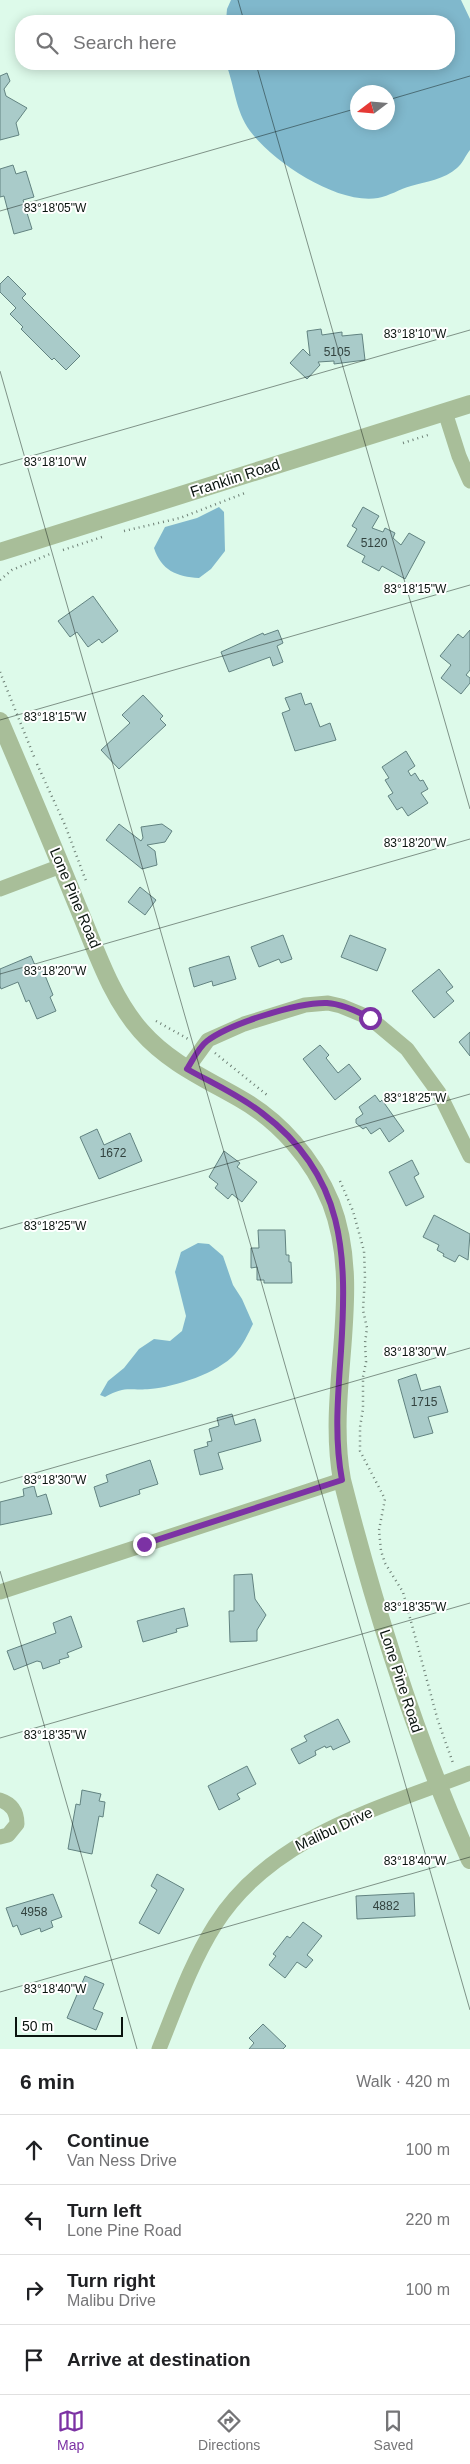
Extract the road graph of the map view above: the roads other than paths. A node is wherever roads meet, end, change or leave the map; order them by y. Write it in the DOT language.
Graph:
graph roads {
  1 [pos="470,404"];
  2 [pos="445,412"];
  3 [pos="470,481"];
  4 [pos="0,552"];
  5 [pos="0,721"];
  6 [pos="61,866"];
  7 [pos="0,889"];
  8 [pos="187,1069"];
  9 [pos="470,1156"];
  10 [pos="342,1480"];
  11 [pos="0,1592"];
  12 [pos="470,1774"];
  13 [pos="438,1786"];
  14 [pos="0,1800"];
  15 [pos="0,1837"];
  16 [pos="470,1860"];
  17 [pos="159,2049"];
  1 -- 2 [label="street, Franklin Road"];
  2 -- 3 [label="street"];
  2 -- 4 [label="street, Franklin Road"];
  5 -- 6 [label="street, Lone Pine Road"];
  6 -- 7 [label="street"];
  6 -- 8 [label="street, Lone Pine Road"];
  8 -- 9 [label="street"];
  8 -- 10 [label="street, Lone Pine Road"];
  10 -- 11 [label="street"];
  10 -- 13 [label="street, Lone Pine Road"];
  12 -- 13 [label="street, Malibu Drive"];
  13 -- 16 [label="street, Lone Pine Road"];
  13 -- 17 [label="street, Malibu Drive"];
  14 -- 15 [label="street"];
}
